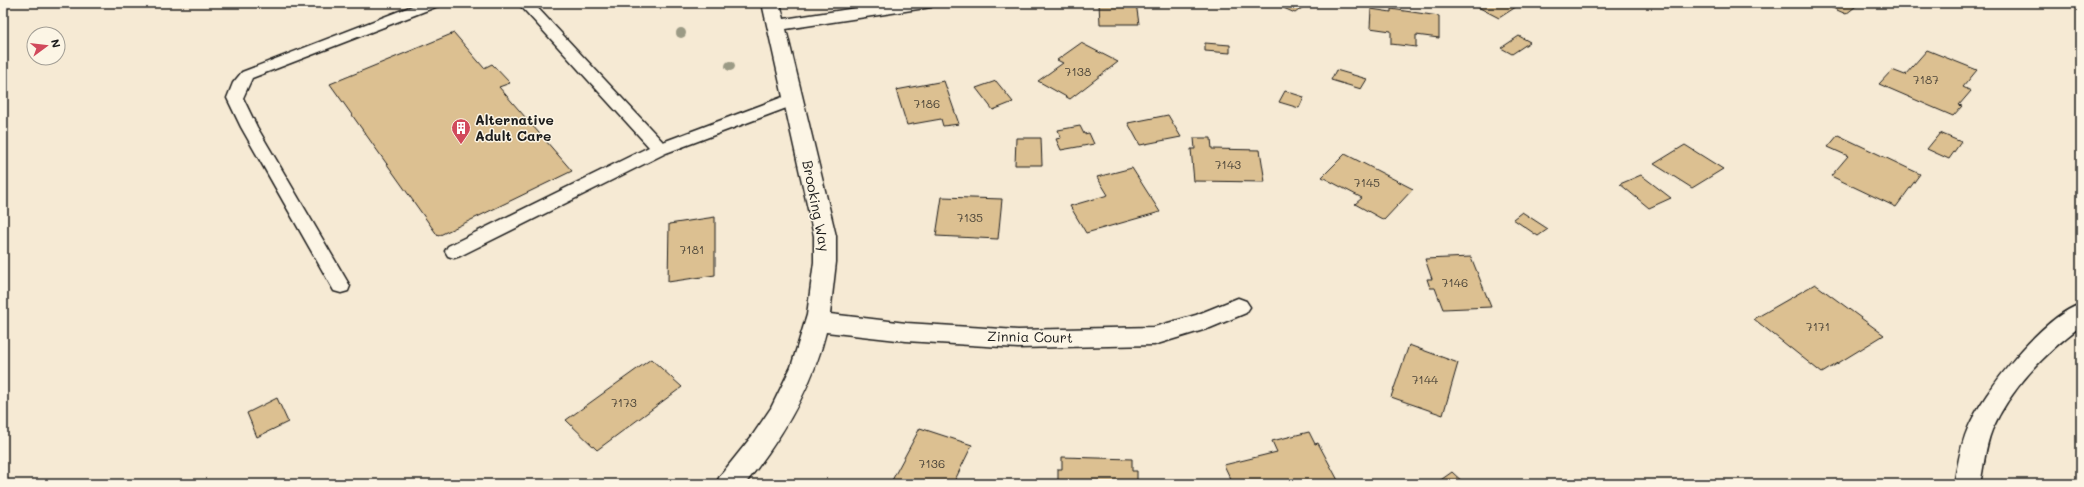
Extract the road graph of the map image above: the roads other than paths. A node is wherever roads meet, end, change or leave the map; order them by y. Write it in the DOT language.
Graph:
graph roads {
  1 [pos="433,3"];
  2 [pos="525,3"];
  3 [pos="771,3"];
  4 [pos="925,3"];
  5 [pos="777,25"];
  6 [pos="794,99"];
  7 [pos="660,149"];
  8 [pos="454,251"];
  9 [pos="341,286"];
  10 [pos="1238,307"];
  11 [pos="2081,313"];
  12 [pos="818,322"];
  13 [pos="730,484"];
  14 [pos="1967,484"];
  1 -- 9 [label="lane"];
  2 -- 7 [label="lane"];
  3 -- 5 [label="street, Brooking Way"];
  4 -- 5 [label="street"];
  5 -- 6 [label="street, Brooking Way"];
  6 -- 7 [label="lane"];
  6 -- 12 [label="street, Brooking Way"];
  7 -- 8 [label="lane"];
  10 -- 12 [label="street, Zinnia Court"];
  11 -- 14 [label="street"];
  12 -- 13 [label="street, Brooking Way"];
}
